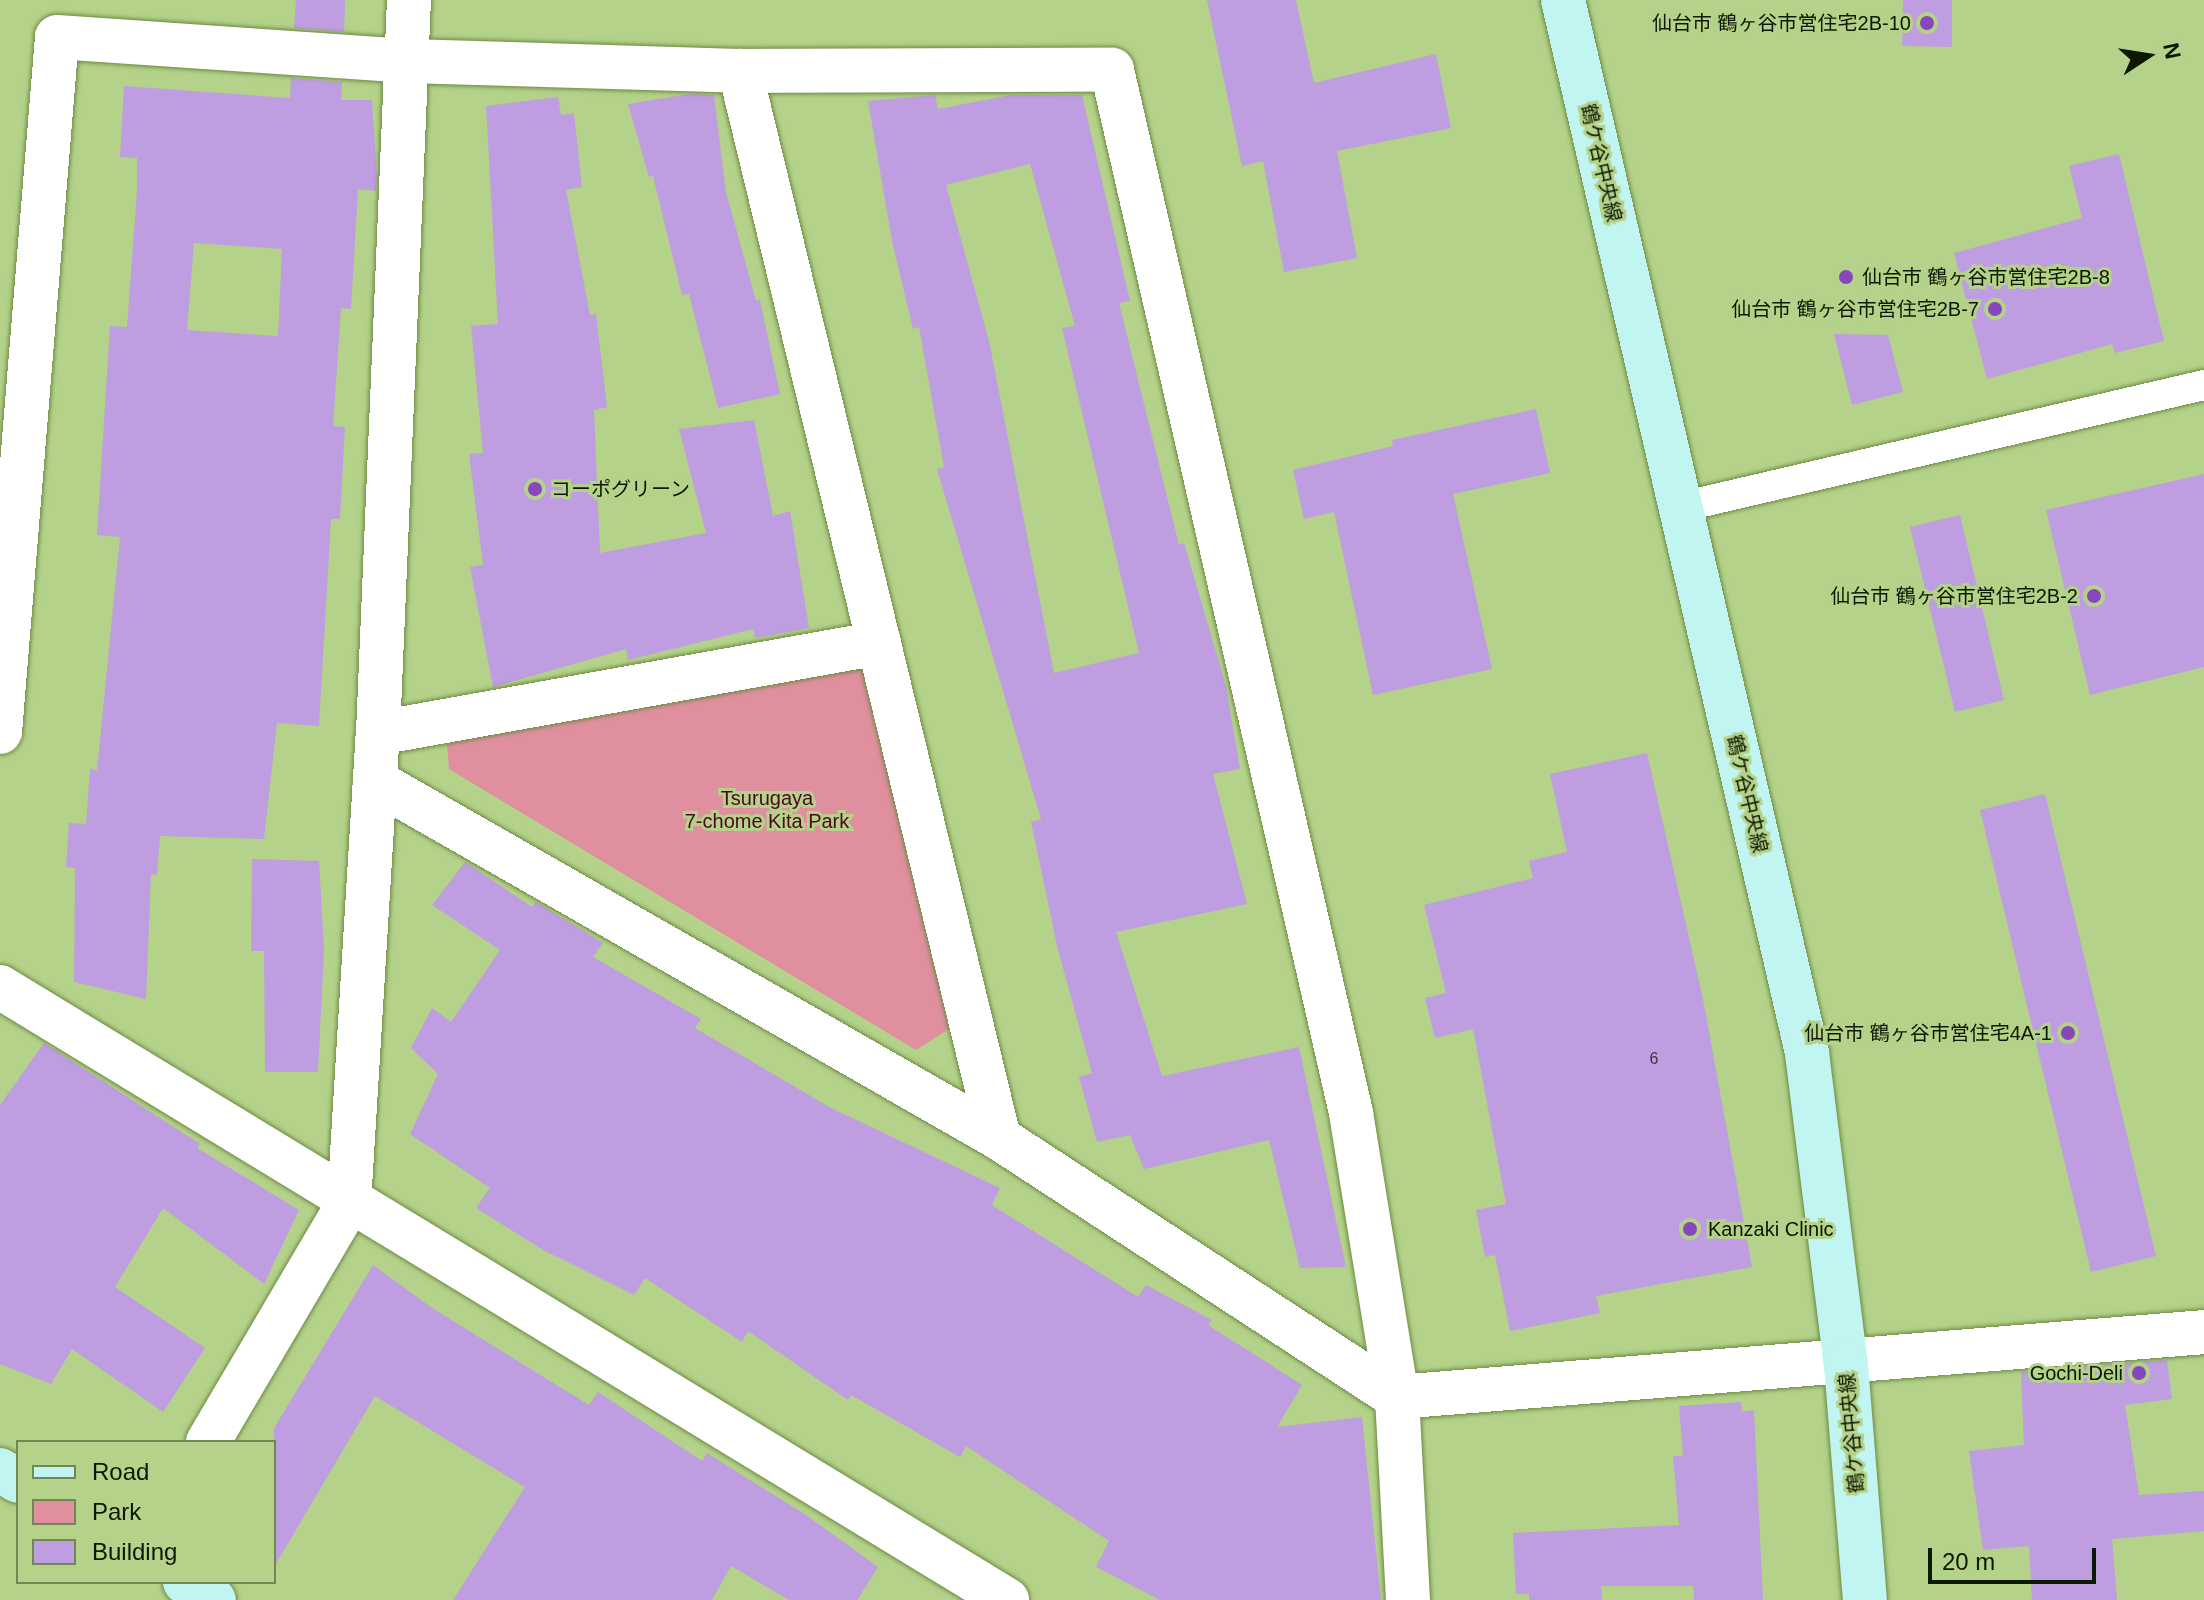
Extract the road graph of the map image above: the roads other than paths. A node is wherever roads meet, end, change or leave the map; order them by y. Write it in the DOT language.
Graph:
graph roads {
  1 [pos="409,0"];
  2 [pos="1563,0"];
  3 [pos="407,61"];
  4 [pos="740,71"];
  5 [pos="2204,385"];
  6 [pos="1681,507"];
  7 [pos="879,643"];
  8 [pos="0,732"];
  9 [pos="378,733"];
  10 [pos="375,781"];
  11 [pos="0,987"];
  12 [pos="999,1138"];
  13 [pos="349,1203"];
  14 [pos="2204,1332"];
  15 [pos="1846,1365"];
  16 [pos="1397,1397"];
  17 [pos="209,1440"];
  18 [pos="188,1584"];
  19 [pos="214,1600"];
  20 [pos="1007,1600"];
  21 [pos="1408,1600"];
  22 [pos="1865,1600"];
  1 -- 3 [label="street"];
  2 -- 6 [label="street, 鶴ケ谷中央線"];
  3 -- 4 [label="street"];
  3 -- 8 [label="street"];
  3 -- 9 [label="street"];
  4 -- 7 [label="street"];
  4 -- 16 [label="street"];
  5 -- 6 [label="lane"];
  6 -- 15 [label="street, 鶴ケ谷中央線"];
  7 -- 9 [label="street"];
  7 -- 12 [label="street"];
  9 -- 10 [label="street"];
  10 -- 12 [label="street"];
  10 -- 13 [label="street"];
  11 -- 13 [label="street"];
  12 -- 16 [label="street"];
  13 -- 17 [label="street"];
  13 -- 20 [label="street"];
  14 -- 15 [label="street"];
  15 -- 16 [label="street"];
  15 -- 22 [label="street, 鶴ケ谷中央線"];
  16 -- 21 [label="street"];
  18 -- 19 [label="street"];
}
